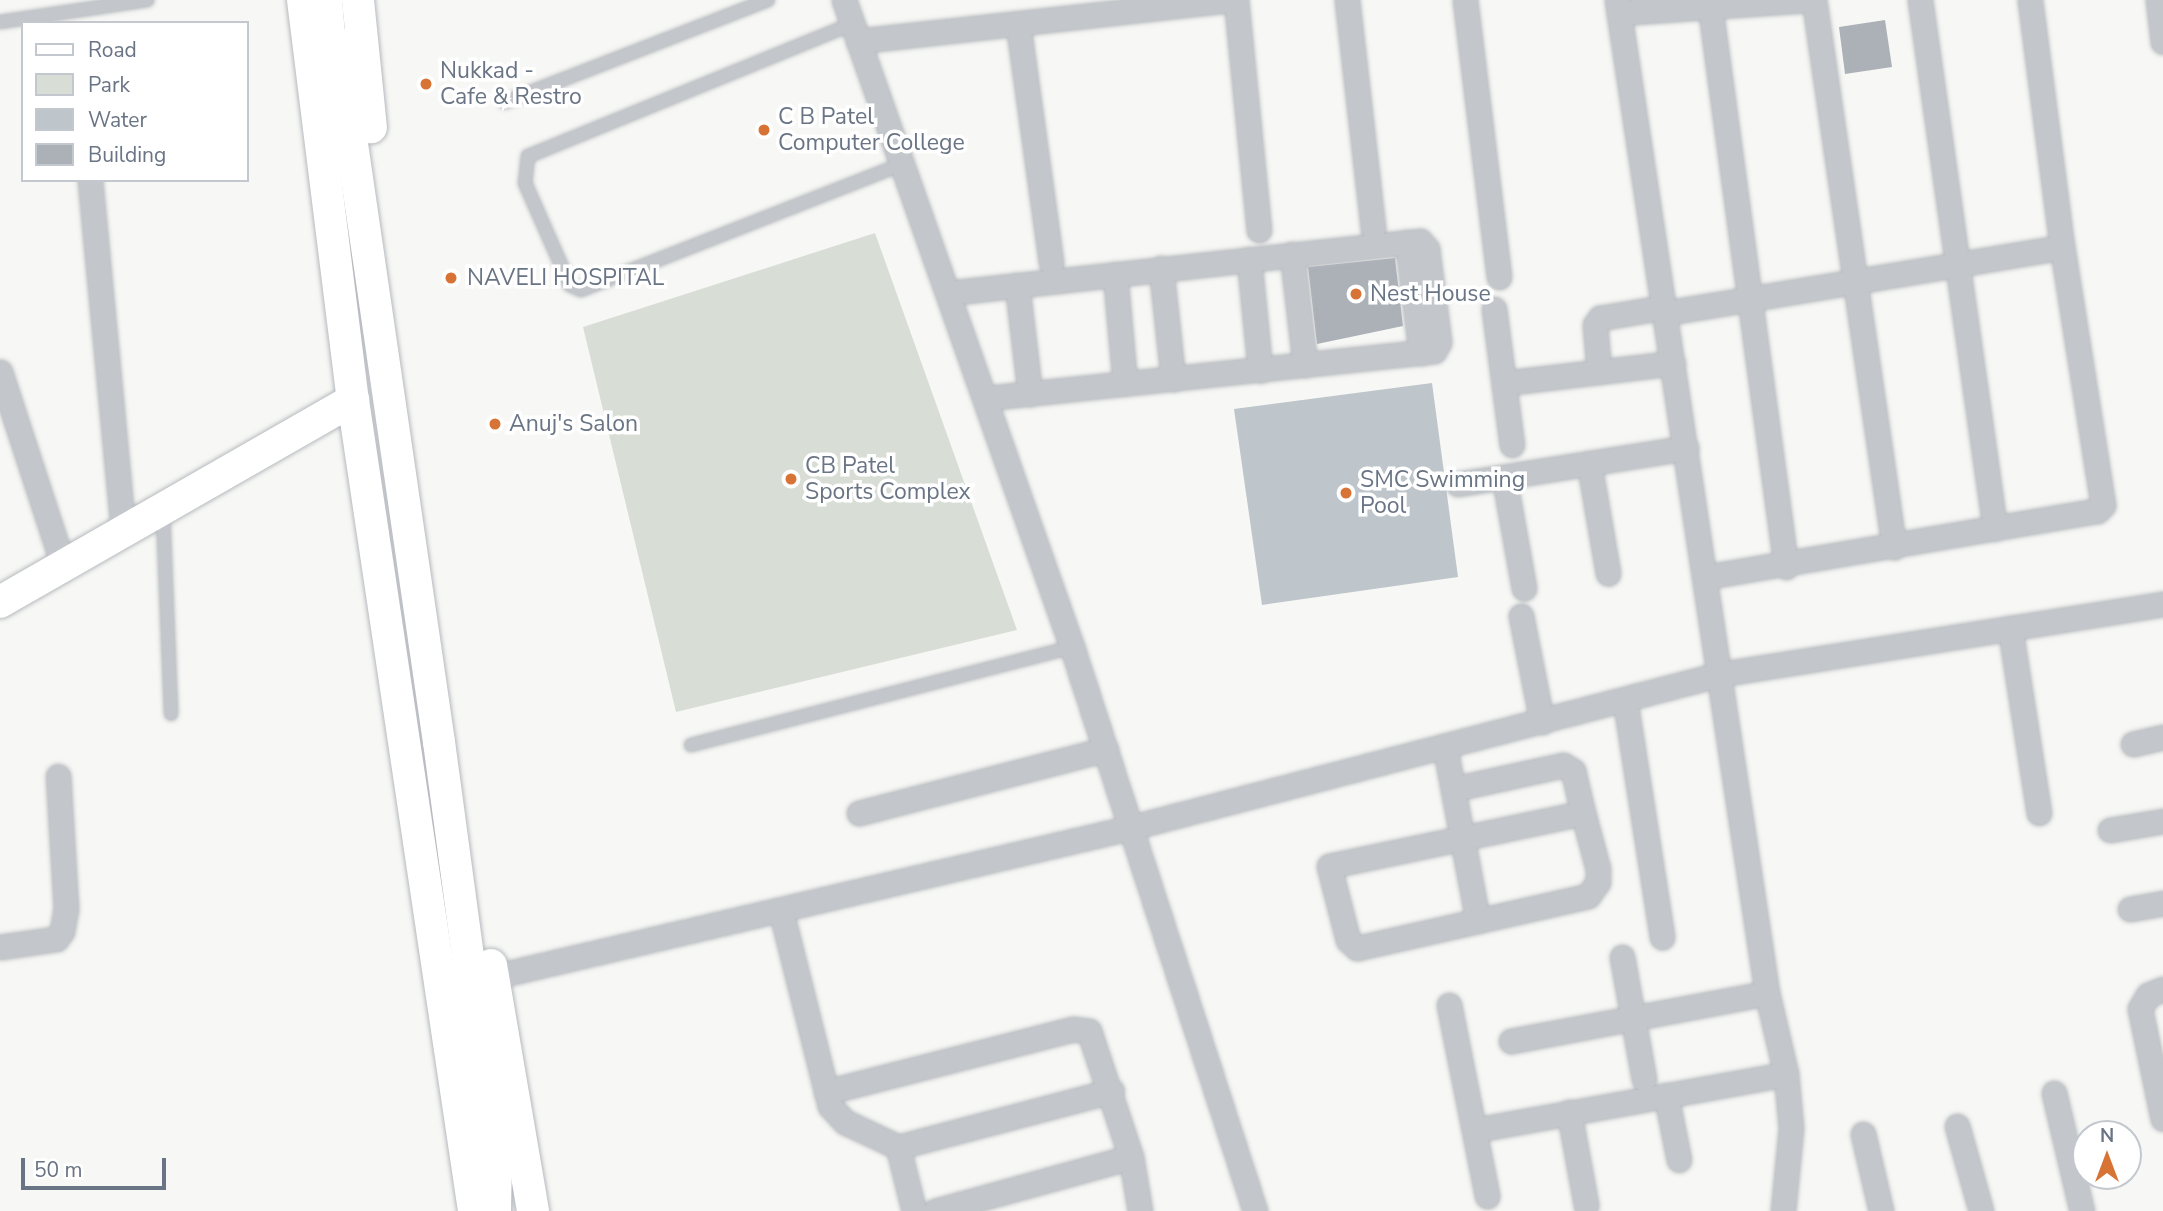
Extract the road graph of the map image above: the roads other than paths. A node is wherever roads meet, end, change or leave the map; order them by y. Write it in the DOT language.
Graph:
graph roads {
  1 [pos="147,0"];
  2 [pos="303,0"];
  3 [pos="326,0"];
  4 [pos="344,0"];
  5 [pos="358,0"];
  6 [pos="768,0"];
  7 [pos="844,0"];
  8 [pos="1233,0"];
  9 [pos="1347,0"];
  10 [pos="1465,0"];
  11 [pos="1806,0"];
  12 [pos="1814,0"];
  13 [pos="1920,0"];
  14 [pos="2030,0"];
  15 [pos="2158,0"];
  16 [pos="1710,6"];
  17 [pos="1618,7"];
  18 [pos="0,22"];
  19 [pos="1018,24"];
  20 [pos="855,33"];
  21 [pos="2163,42"];
  22 [pos="341,68"];
  23 [pos="505,102"];
  24 [pos="903,164"];
  25 [pos="90,182"];
  26 [pos="1373,229"];
  27 [pos="1259,230"];
  28 [pos="2062,247"];
  29 [pos="1292,254"];
  30 [pos="1249,259"];
  31 [pos="1051,263"];
  32 [pos="1959,263"];
  33 [pos="1161,268"];
  34 [pos="1115,274"];
  35 [pos="1499,277"];
  36 [pos="1855,284"];
  37 [pos="1017,285"];
  38 [pos="948,293"];
  39 [pos="1749,299"];
  40 [pos="1494,309"];
  41 [pos="1665,310"];
  42 [pos="1673,363"];
  43 [pos="1305,365"];
  44 [pos="1260,370"];
  45 [pos="0,372"];
  46 [pos="1599,372"];
  47 [pos="1174,379"];
  48 [pos="1504,383"];
  49 [pos="1125,384"];
  50 [pos="1030,394"];
  51 [pos="985,398"];
  52 [pos="353,400"];
  53 [pos="1512,445"];
  54 [pos="1686,448"];
  55 [pos="1589,463"];
  56 [pos="1504,477"];
  57 [pos="1458,484"];
  58 [pos="163,508"];
  59 [pos="1995,529"];
  60 [pos="123,530"];
  61 [pos="1894,547"];
  62 [pos="63,565"];
  63 [pos="1786,566"];
  64 [pos="1608,573"];
  65 [pos="1705,577"];
  66 [pos="1524,588"];
  67 [pos="0,602"];
  68 [pos="2163,604"];
  69 [pos="1521,616"];
  70 [pos="2010,628"];
  71 [pos="1072,647"];
  72 [pos="1721,674"];
  73 [pos="1625,700"];
  74 [pos="171,715"];
  75 [pos="1542,722"];
  76 [pos="2163,737"];
  77 [pos="2133,744"];
  78 [pos="691,745"];
  79 [pos="1446,747"];
  80 [pos="1106,749"];
  81 [pos="58,776"];
  82 [pos="1453,789"];
  83 [pos="859,813"];
  84 [pos="1583,813"];
  85 [pos="2039,813"];
  86 [pos="2163,821"];
  87 [pos="1133,827"];
  88 [pos="2110,830"];
  89 [pos="1463,838"];
  90 [pos="2163,903"];
  91 [pos="2130,909"];
  92 [pos="780,911"];
  93 [pos="1478,921"];
  94 [pos="1662,937"];
  95 [pos="0,947"];
  96 [pos="1622,957"];
  97 [pos="492,977"];
  98 [pos="2163,989"];
  99 [pos="1767,993"];
  100 [pos="1448,1005"];
  101 [pos="1634,1020"];
  102 [pos="1511,1041"];
  103 [pos="1786,1074"];
  104 [pos="1644,1080"];
  105 [pos="1112,1091"];
  106 [pos="826,1092"];
  107 [pos="2054,1093"];
  108 [pos="1666,1095"];
  109 [pos="1569,1112"];
  110 [pos="2163,1119"];
  111 [pos="1957,1126"];
  112 [pos="1475,1130"];
  113 [pos="1863,1134"];
  114 [pos="898,1147"];
  115 [pos="1130,1157"];
  116 [pos="1679,1160"];
  117 [pos="496,1162"];
  118 [pos="1487,1196"];
  119 [pos="1586,1205"];
  120 [pos="474,1211"];
  121 [pos="495,1211"];
  122 [pos="513,1211"];
  123 [pos="533,1211"];
  124 [pos="914,1211"];
  125 [pos="935,1211"];
  126 [pos="1140,1211"];
  127 [pos="1255,1211"];
  128 [pos="1783,1211"];
  129 [pos="1881,1211"];
  130 [pos="1981,1211"];
  131 [pos="2082,1211"];
  1 -- 18 [label="lane"];
  2 -- 52 [label="main road"];
  3 -- 22 [label="main road"];
  4 -- 22 [label="main road"];
  5 -- 97 [label="main road"];
  6 -- 23 [label="lane"];
  7 -- 20 [label="street"];
  8 -- 19 [label="street"];
  8 -- 27 [label="street"];
  9 -- 26 [label="street"];
  10 -- 35 [label="street"];
  11 -- 16 [label="street"];
  12 -- 36 [label="street"];
  13 -- 32 [label="street"];
  14 -- 28 [label="street"];
  15 -- 21 [label="street"];
  16 -- 17 [label="street"];
  16 -- 39 [label="street"];
  17 -- 41 [label="street"];
  19 -- 20 [label="street"];
  19 -- 31 [label="street"];
  20 -- 24 [label="street"];
  20 -- 24 [label="lane"];
  22 -- 117 [label="main road"];
  24 -- 38 [label="street"];
  25 -- 60 [label="street"];
  28 -- 32 [label="street"];
  28 -- 59 [label="street"];
  29 -- 30 [label="street"];
  29 -- 43 [label="street"];
  29 -- 43 [label="street"];
  30 -- 33 [label="street"];
  30 -- 44 [label="street"];
  32 -- 36 [label="street"];
  32 -- 59 [label="street"];
  33 -- 34 [label="street"];
  33 -- 47 [label="street"];
  34 -- 37 [label="street"];
  34 -- 49 [label="street"];
  36 -- 39 [label="street"];
  36 -- 61 [label="street"];
  37 -- 38 [label="street"];
  37 -- 50 [label="street"];
  38 -- 51 [label="street"];
  39 -- 41 [label="street"];
  39 -- 63 [label="street"];
  40 -- 48 [label="street"];
  41 -- 42 [label="street"];
  41 -- 46 [label="street"];
  42 -- 46 [label="street"];
  42 -- 54 [label="street"];
  43 -- 44 [label="street"];
  44 -- 47 [label="street"];
  45 -- 62 [label="street"];
  46 -- 48 [label="street"];
  47 -- 49 [label="street"];
  48 -- 53 [label="street"];
  49 -- 50 [label="street"];
  50 -- 51 [label="street"];
  51 -- 71 [label="street"];
  52 -- 58 [label="main road"];
  52 -- 120 [label="main road"];
  54 -- 55 [label="street"];
  54 -- 65 [label="street"];
  55 -- 56 [label="street"];
  55 -- 64 [label="street"];
  56 -- 57 [label="street"];
  56 -- 66 [label="street"];
  58 -- 60 [label="main road"];
  58 -- 74 [label="lane"];
  59 -- 61 [label="street"];
  60 -- 62 [label="main road"];
  61 -- 63 [label="street"];
  62 -- 67 [label="main road"];
  63 -- 65 [label="street"];
  65 -- 72 [label="street"];
  68 -- 70 [label="street"];
  69 -- 75 [label="street"];
  70 -- 72 [label="street"];
  70 -- 85 [label="street"];
  71 -- 78 [label="lane"];
  71 -- 80 [label="street"];
  72 -- 73 [label="street"];
  72 -- 99 [label="street"];
  73 -- 75 [label="street"];
  73 -- 94 [label="street"];
  75 -- 79 [label="street"];
  76 -- 77 [label="street"];
  79 -- 82 [label="street"];
  79 -- 87 [label="street"];
  80 -- 83 [label="street"];
  80 -- 87 [label="street"];
  81 -- 95 [label="street"];
  82 -- 84 [label="street"];
  82 -- 89 [label="street"];
  84 -- 89 [label="street"];
  84 -- 93 [label="street"];
  86 -- 88 [label="street"];
  87 -- 92 [label="street"];
  87 -- 127 [label="street"];
  89 -- 93 [label="street"];
  89 -- 93 [label="street"];
  90 -- 91 [label="street"];
  92 -- 97 [label="street"];
  92 -- 106 [label="street"];
  96 -- 101 [label="street"];
  97 -- 123 [label="main road"];
  98 -- 110 [label="street"];
  99 -- 101 [label="street"];
  99 -- 103 [label="street"];
  100 -- 112 [label="street"];
  101 -- 102 [label="street"];
  101 -- 104 [label="street"];
  103 -- 108 [label="street"];
  103 -- 128 [label="street"];
  105 -- 106 [label="street"];
  105 -- 114 [label="street"];
  105 -- 115 [label="street"];
  106 -- 114 [label="street"];
  107 -- 131 [label="street"];
  108 -- 109 [label="street"];
  108 -- 116 [label="street"];
  109 -- 112 [label="street"];
  109 -- 119 [label="street"];
  111 -- 130 [label="street"];
  112 -- 118 [label="street"];
  113 -- 129 [label="street"];
  114 -- 124 [label="street"];
  115 -- 125 [label="street"];
  115 -- 126 [label="street"];
  117 -- 121 [label="main road"];
  117 -- 122 [label="main road"];
}
